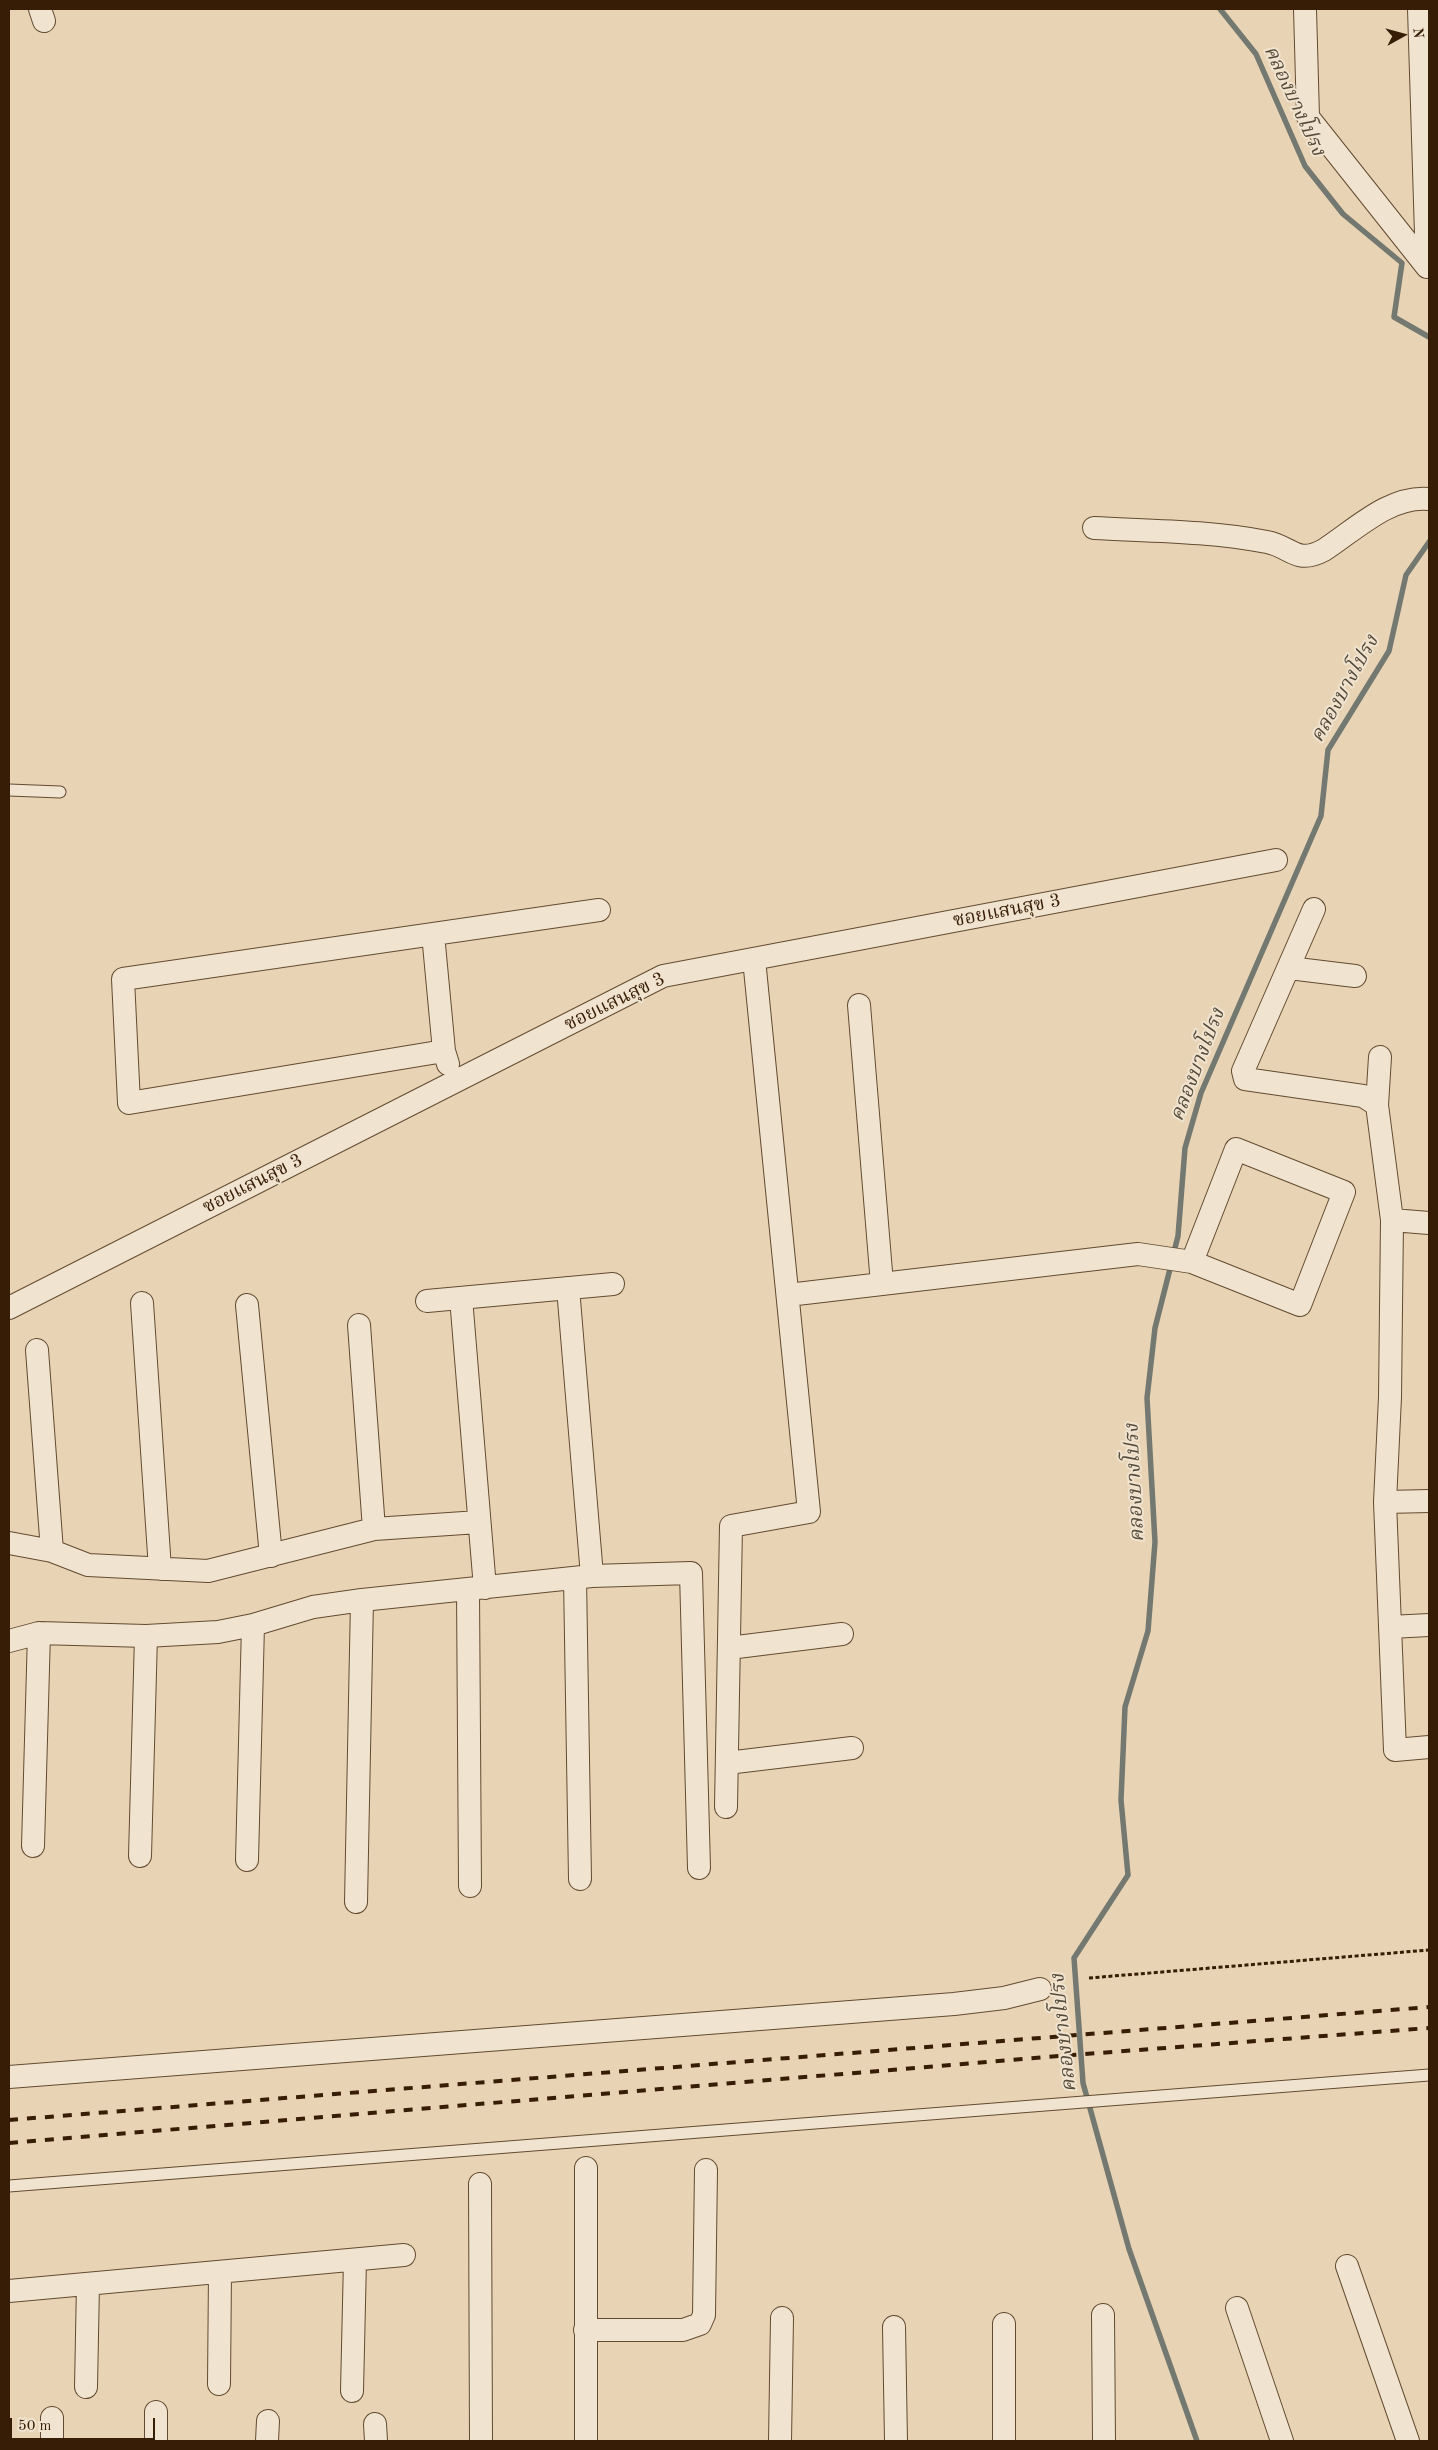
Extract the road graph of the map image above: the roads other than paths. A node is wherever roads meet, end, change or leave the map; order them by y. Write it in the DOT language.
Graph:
graph roads {
  1 [pos="1305,9"];
  2 [pos="1419,9"];
  3 [pos="1428,267"];
  4 [pos="1429,499"];
  5 [pos="1094,528"];
  6 [pos="9,790"];
  7 [pos="60,792"];
  8 [pos="1276,860"];
  9 [pos="1314,909"];
  10 [pos="599,910"];
  11 [pos="433,934"];
  12 [pos="754,959"];
  13 [pos="1288,968"];
  14 [pos="1356,976"];
  15 [pos="859,1005"];
  16 [pos="444,1051"];
  17 [pos="1380,1057"];
  18 [pos="453,1083"];
  19 [pos="1377,1105"];
  20 [pos="1392,1220"];
  21 [pos="1429,1223"];
  22 [pos="1189,1261"];
  23 [pos="613,1284"];
  24 [pos="882,1284"];
  25 [pos="568,1288"];
  26 [pos="788,1295"];
  27 [pos="461,1298"];
  28 [pos="427,1302"];
  29 [pos="142,1303"];
  30 [pos="246,1305"];
  31 [pos="9,1308"];
  32 [pos="359,1325"];
  33 [pos="37,1350"];
  34 [pos="1429,1500"];
  35 [pos="1385,1502"];
  36 [pos="479,1522"];
  37 [pos="374,1529"];
  38 [pos="9,1543"];
  39 [pos="52,1551"];
  40 [pos="271,1556"];
  41 [pos="160,1569"];
  42 [pos="584,1577"];
  43 [pos="477,1589"];
  44 [pos="362,1600"];
  45 [pos="254,1625"];
  46 [pos="1429,1625"];
  47 [pos="1390,1627"];
  48 [pos="39,1633"];
  49 [pos="842,1634"];
  50 [pos="146,1636"];
  51 [pos="9,1641"];
  52 [pos="729,1648"];
  53 [pos="1429,1747"];
  54 [pos="852,1748"];
  55 [pos="727,1762"];
  56 [pos="726,1807"];
  57 [pos="33,1846"];
  58 [pos="140,1856"];
  59 [pos="248,1860"];
  60 [pos="699,1868"];
  61 [pos="580,1879"];
  62 [pos="470,1886"];
  63 [pos="356,1902"];
  64 [pos="1040,1989"];
  65 [pos="1429,2076"];
  66 [pos="9,2077"];
  67 [pos="586,2168"];
  68 [pos="706,2170"];
  69 [pos="480,2184"];
  70 [pos="9,2186"];
  71 [pos="404,2255"];
  72 [pos="355,2260"];
  73 [pos="1348,2266"];
  74 [pos="220,2272"];
  75 [pos="88,2284"];
  76 [pos="9,2291"];
  77 [pos="1237,2308"];
  78 [pos="1103,2315"];
  79 [pos="782,2318"];
  80 [pos="1004,2324"];
  81 [pos="894,2327"];
  82 [pos="585,2330"];
  83 [pos="219,2384"];
  84 [pos="86,2386"];
  85 [pos="352,2392"];
  86 [pos="156,2412"];
  87 [pos="52,2418"];
  88 [pos="52,2441"];
  89 [pos="156,2441"];
  90 [pos="481,2441"];
  91 [pos="586,2441"];
  92 [pos="780,2441"];
  93 [pos="896,2441"];
  94 [pos="1004,2441"];
  95 [pos="1104,2441"];
  96 [pos="1282,2441"];
  97 [pos="1408,2441"];
  1 -- 3 [label="street"];
  2 -- 3 [label="street"];
  4 -- 5 [label="street"];
  6 -- 7 [label="lane"];
  8 -- 12 [label="street, ซอยแสนสุข 3"];
  9 -- 13 [label="street"];
  10 -- 11 [label="street"];
  11 -- 16 [label="street"];
  11 -- 16 [label="street"];
  12 -- 18 [label="street, ซอยแสนสุข 3"];
  12 -- 26 [label="street"];
  13 -- 14 [label="street"];
  13 -- 19 [label="street"];
  15 -- 24 [label="street"];
  16 -- 18 [label="street"];
  17 -- 19 [label="street"];
  18 -- 31 [label="street, ซอยแสนสุข 3"];
  19 -- 20 [label="street"];
  20 -- 21 [label="street"];
  20 -- 35 [label="street"];
  22 -- 22 [label="street"];
  22 -- 24 [label="street"];
  23 -- 25 [label="street"];
  24 -- 26 [label="street"];
  25 -- 27 [label="street"];
  25 -- 42 [label="street"];
  26 -- 52 [label="street"];
  27 -- 28 [label="street"];
  27 -- 36 [label="street"];
  29 -- 41 [label="street"];
  30 -- 40 [label="street"];
  32 -- 37 [label="street"];
  33 -- 39 [label="street"];
  34 -- 35 [label="street"];
  35 -- 47 [label="street"];
  36 -- 37 [label="street"];
  36 -- 43 [label="street"];
  37 -- 40 [label="street"];
  38 -- 39 [label="street"];
  39 -- 41 [label="street"];
  40 -- 41 [label="street"];
  42 -- 43 [label="street"];
  42 -- 60 [label="street"];
  42 -- 61 [label="street"];
  43 -- 44 [label="street"];
  43 -- 62 [label="street"];
  44 -- 45 [label="street"];
  44 -- 63 [label="street"];
  45 -- 50 [label="street"];
  45 -- 59 [label="street"];
  46 -- 47 [label="street"];
  47 -- 53 [label="street"];
  48 -- 50 [label="street"];
  48 -- 51 [label="street"];
  48 -- 57 [label="street"];
  49 -- 52 [label="street"];
  50 -- 58 [label="street"];
  52 -- 55 [label="street"];
  54 -- 55 [label="street"];
  55 -- 56 [label="street"];
  64 -- 66 [label="street"];
  65 -- 70 [label="lane"];
  67 -- 82 [label="street"];
  68 -- 82 [label="street"];
  69 -- 90 [label="street"];
  71 -- 72 [label="street"];
  72 -- 74 [label="street"];
  72 -- 85 [label="street"];
  73 -- 97 [label="street"];
  74 -- 75 [label="street"];
  74 -- 83 [label="street"];
  75 -- 76 [label="street"];
  75 -- 84 [label="street"];
  77 -- 96 [label="street"];
  78 -- 95 [label="street"];
  79 -- 92 [label="street"];
  80 -- 94 [label="street"];
  81 -- 93 [label="street"];
  82 -- 91 [label="street"];
  86 -- 89 [label="street"];
  87 -- 88 [label="street"];
}
